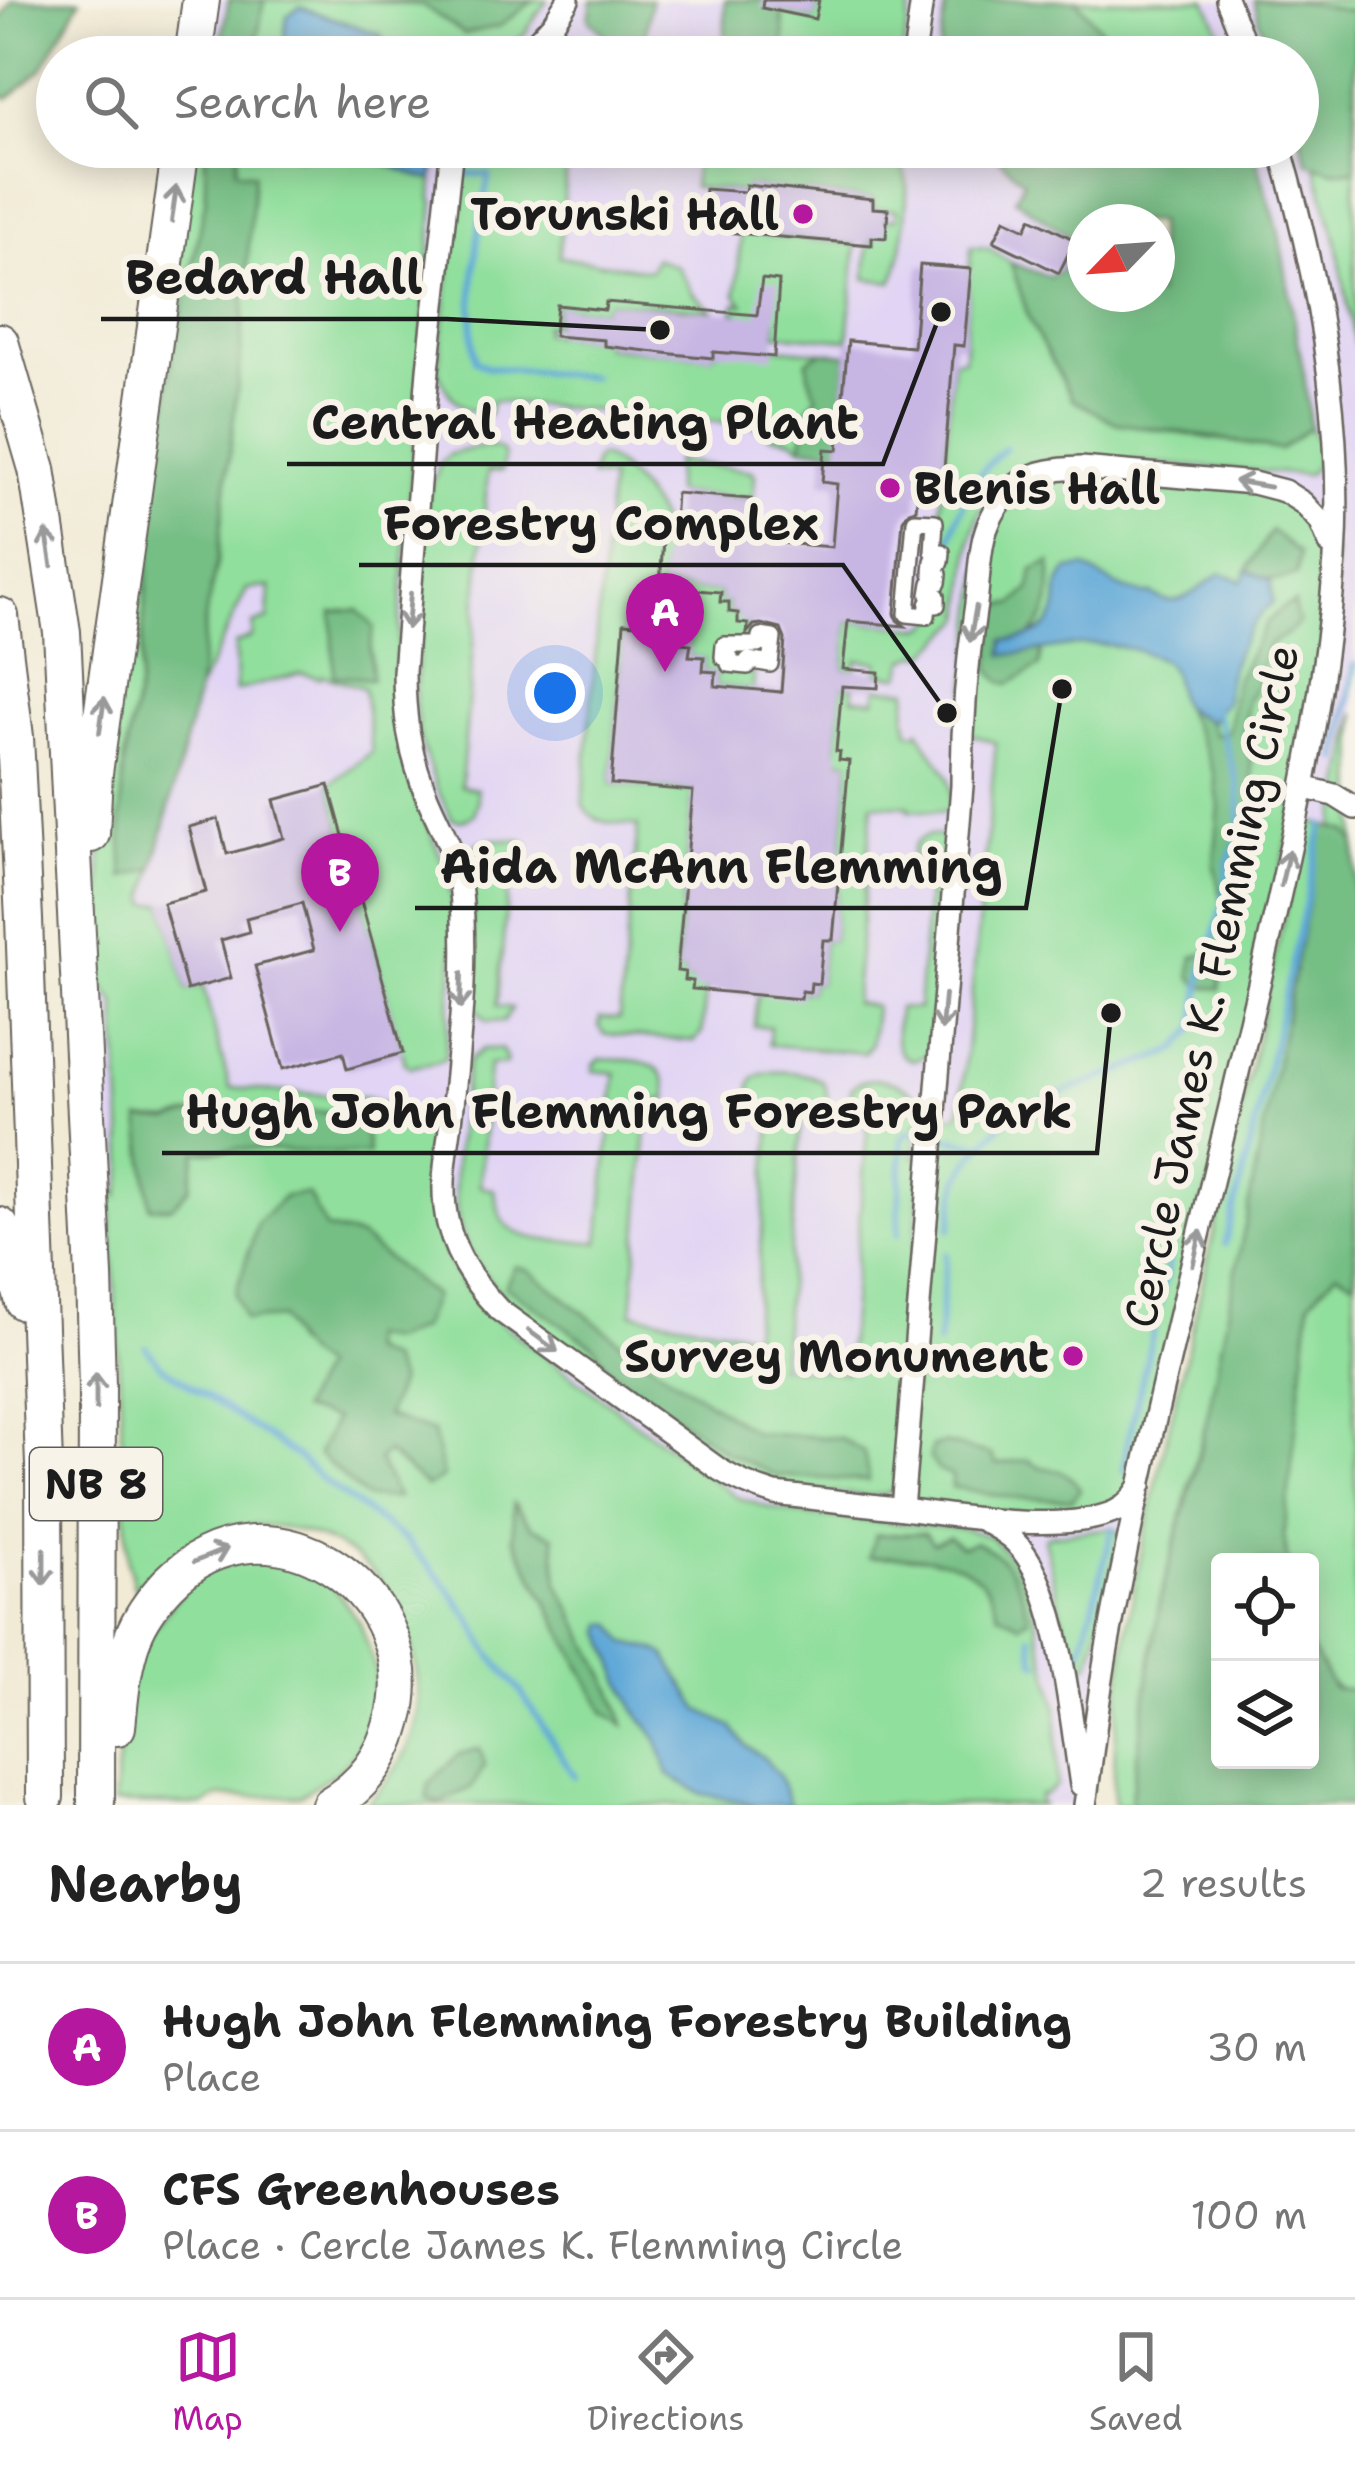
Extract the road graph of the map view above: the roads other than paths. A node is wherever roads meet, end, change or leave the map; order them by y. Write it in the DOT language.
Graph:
graph roads {
  1 [pos="201,0"];
  2 [pos="568,0"];
  3 [pos="922,0"];
  4 [pos="1227,0"];
  5 [pos="196,36"];
  6 [pos="541,36"];
  7 [pos="917,36"];
  8 [pos="1242,36"];
  9 [pos="178,168"];
  10 [pos="449,168"];
  11 [pos="1286,168"];
  12 [pos="0,342"];
  13 [pos="1335,555"];
  14 [pos="908,614"];
  15 [pos="0,616"];
  16 [pos="15,736"];
  17 [pos="1303,787"];
  18 [pos="1355,808"];
  19 [pos="0,907"];
  20 [pos="91,1167"];
  21 [pos="0,1226"];
  22 [pos="41,1366"];
  23 [pos="1141,1485"];
  24 [pos="902,1509"];
  25 [pos="983,1520"];
  26 [pos="45,1797"];
  27 [pos="102,1802"];
  28 [pos="330,1805"];
  29 [pos="1085,1805"];
  1 -- 5 [label="highway"];
  2 -- 6 [label="street"];
  3 -- 7 [label="street"];
  4 -- 8 [label="street"];
  20 -- 9 [label="highway, one-way"];
  10 -- 24 [label="street, one-way"];
  11 -- 13 [label="street, Cercle James K. Flemming Circle"];
  20 -- 12 [label="highway, NB 8, one-way"];
  13 -- 17 [label="street, Cercle James K. Flemming Circle"];
  13 -- 24 [label="street, one-way"];
  14 -- 14 [label="street"];
  15 -- 16 [label="highway, NB 8"];
  16 -- 19 [label="highway"];
  16 -- 22 [label="highway, NB 8"];
  17 -- 18 [label="street"];
  23 -- 17 [label="street, Cercle James K. Flemming Circle, one-way"];
  27 -- 20 [label="highway, NB 8, one-way"];
  21 -- 22 [label="highway"];
  22 -- 26 [label="highway, NB 8, one-way"];
  23 -- 25 [label="street"];
  23 -- 29 [label="street, Cercle James K. Flemming Circle"];
  24 -- 25 [label="street"];
  25 -- 29 [label="street, Cercle James K. Flemming Circle"];
  27 -- 28 [label="highway, one-way"];
}
